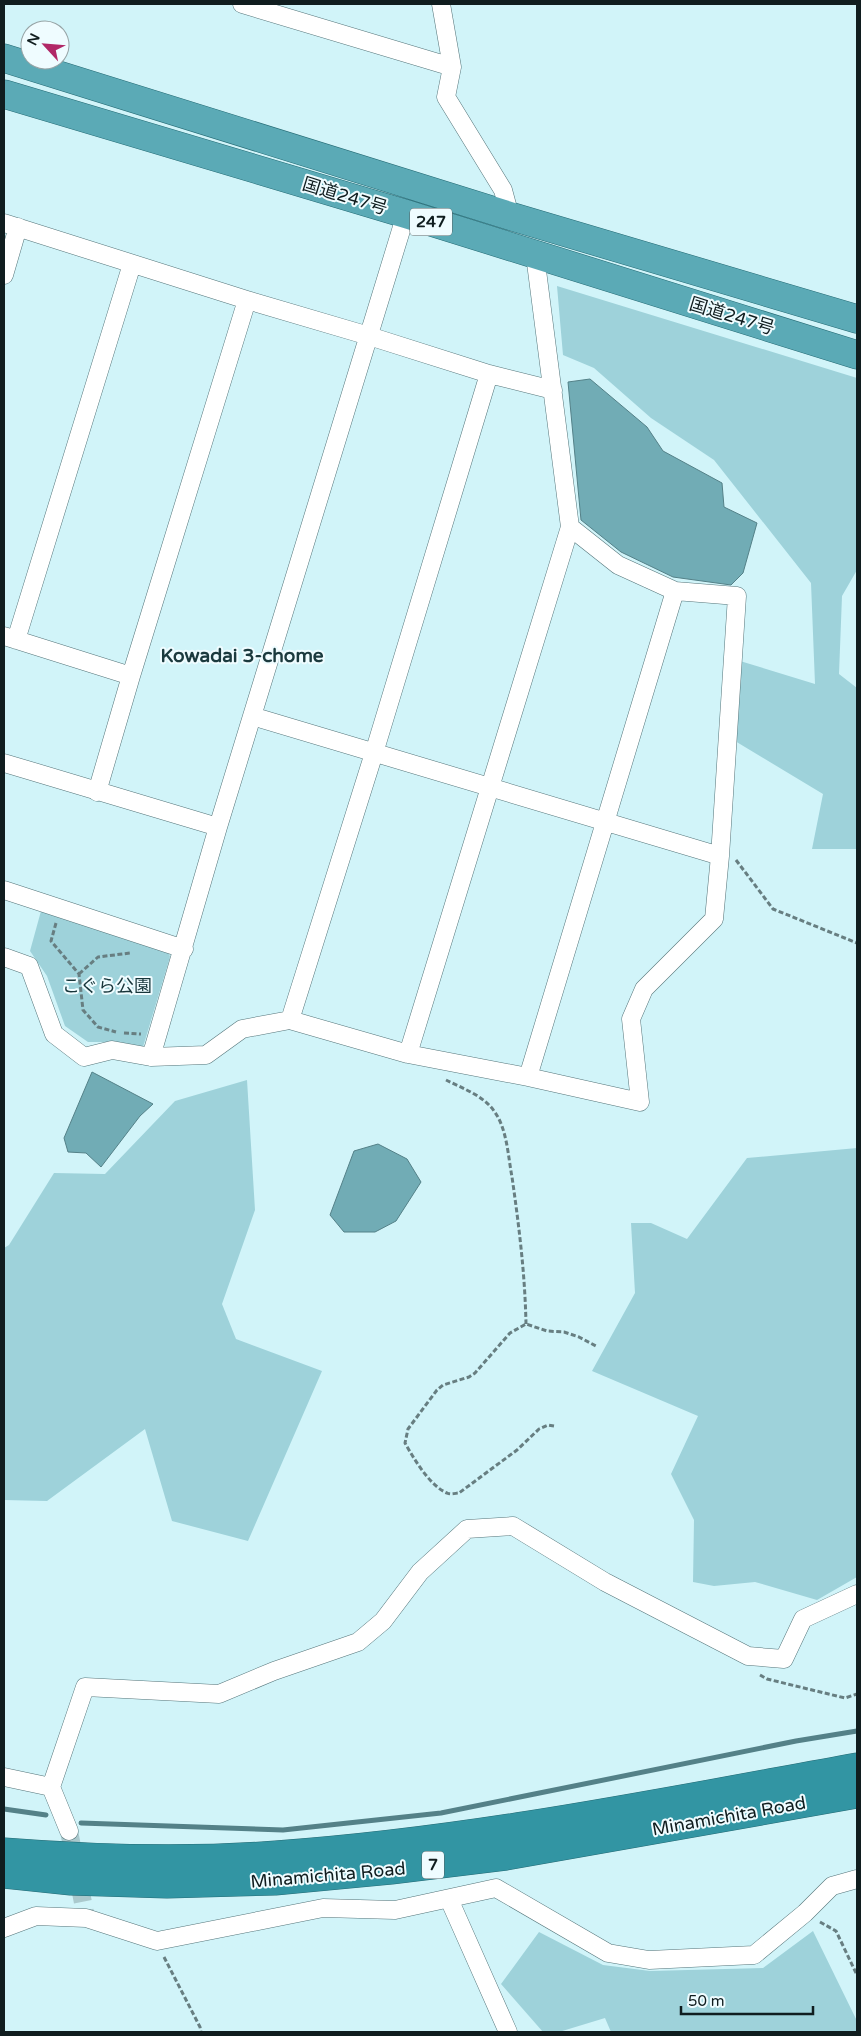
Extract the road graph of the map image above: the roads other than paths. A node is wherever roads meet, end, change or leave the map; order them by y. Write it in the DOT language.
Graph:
graph roads {
  1 [pos="242,4"];
  2 [pos="441,4"];
  3 [pos="4,58"];
  4 [pos="452,67"];
  5 [pos="4,94"];
  6 [pos="406,214"];
  7 [pos="510,216"];
  8 [pos="11,225"];
  9 [pos="535,255"];
  10 [pos="132,264"];
  11 [pos="4,275"];
  12 [pos="247,300"];
  13 [pos="857,319"];
  14 [pos="369,336"];
  15 [pos="857,355"];
  16 [pos="489,374"];
  17 [pos="553,390"];
  18 [pos="570,527"];
  19 [pos="676,591"];
  20 [pos="10,638"];
  21 [pos="131,676"];
  22 [pos="252,716"];
  23 [pos="374,753"];
  24 [pos="4,763"];
  25 [pos="490,787"];
  26 [pos="98,792"];
  27 [pos="606,822"];
  28 [pos="218,828"];
  29 [pos="720,856"];
  30 [pos="4,890"];
  31 [pos="184,949"];
  32 [pos="4,957"];
  33 [pos="290,1020"];
  34 [pos="408,1054"];
  35 [pos="152,1057"];
  36 [pos="528,1077"];
  37 [pos="857,1594"];
  38 [pos="857,1767"];
  39 [pos="4,1777"];
  40 [pos="51,1787"];
  41 [pos="857,1794"];
  42 [pos="69,1831"];
  43 [pos="4,1852"];
  44 [pos="4,1874"];
  45 [pos="857,1879"];
  46 [pos="449,1899"];
  47 [pos="4,1928"];
  48 [pos="508,2032"];
  1 -- 4 [label="street"];
  2 -- 4 [label="street"];
  3 -- 7 [label="highway, 国道247号 / 247"];
  4 -- 7 [label="street"];
  5 -- 6 [label="highway, 国道247号 / 247"];
  6 -- 9 [label="highway, 国道247号 / 247"];
  6 -- 14 [label="street"];
  7 -- 13 [label="highway, 国道247号 / 247"];
  8 -- 10 [label="street"];
  8 -- 11 [label="street"];
  9 -- 15 [label="highway, 国道247号 / 247"];
  9 -- 17 [label="street"];
  10 -- 12 [label="street"];
  10 -- 20 [label="street"];
  12 -- 14 [label="street"];
  12 -- 21 [label="street"];
  14 -- 16 [label="street"];
  14 -- 22 [label="street"];
  16 -- 17 [label="street"];
  16 -- 23 [label="street"];
  17 -- 18 [label="street"];
  18 -- 19 [label="street"];
  18 -- 25 [label="street"];
  19 -- 27 [label="street"];
  19 -- 29 [label="street"];
  20 -- 21 [label="street"];
  21 -- 26 [label="street"];
  22 -- 23 [label="street"];
  22 -- 28 [label="street"];
  23 -- 25 [label="street"];
  23 -- 33 [label="street"];
  24 -- 26 [label="street"];
  25 -- 27 [label="street"];
  25 -- 34 [label="street"];
  26 -- 28 [label="street"];
  27 -- 29 [label="street"];
  27 -- 36 [label="street"];
  28 -- 31 [label="street"];
  29 -- 36 [label="street"];
  30 -- 31 [label="street"];
  31 -- 35 [label="street"];
  32 -- 35 [label="street"];
  33 -- 34 [label="street"];
  33 -- 35 [label="street"];
  34 -- 36 [label="street"];
  37 -- 40 [label="street"];
  38 -- 43 [label="highway, Minamichita Road / 7"];
  39 -- 40 [label="street"];
  40 -- 42 [label="street"];
  41 -- 44 [label="highway, Minamichita Road / 7"];
  45 -- 46 [label="street"];
  46 -- 47 [label="street"];
  46 -- 48 [label="street"];
}
